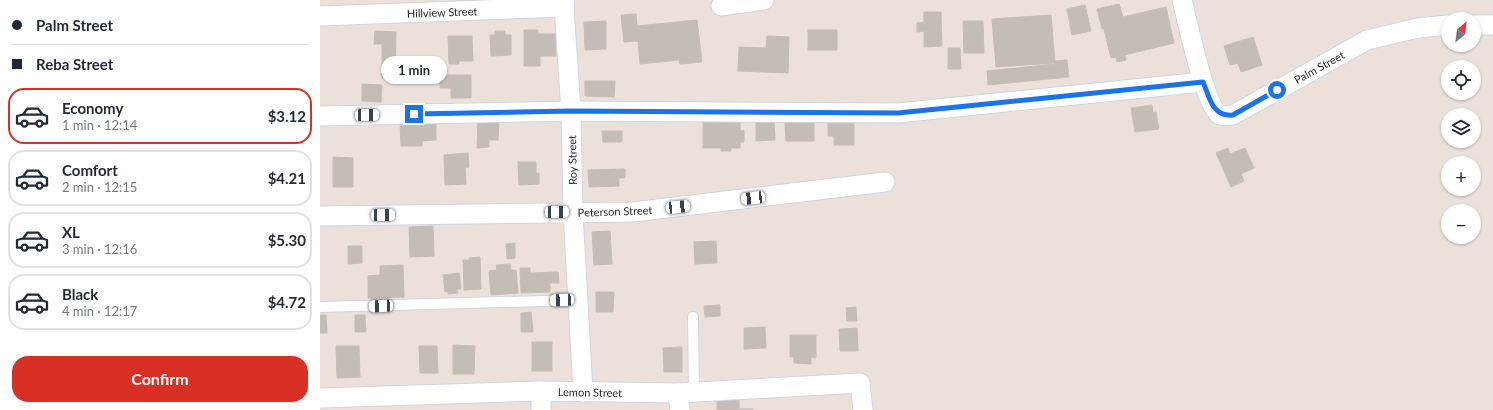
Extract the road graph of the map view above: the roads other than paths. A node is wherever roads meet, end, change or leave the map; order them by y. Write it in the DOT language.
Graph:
graph roads {
  1 [pos="764,0"];
  2 [pos="1182,0"];
  3 [pos="733,3"];
  4 [pos="565,4"];
  5 [pos="320,16"];
  6 [pos="1481,25"];
  7 [pos="1493,25"];
  8 [pos="1441,26"];
  9 [pos="1203,82"];
  10 [pos="571,111"];
  11 [pos="320,116"];
  12 [pos="885,182"];
  13 [pos="573,212"];
  14 [pos="320,216"];
  15 [pos="578,300"];
  16 [pos="320,307"];
  17 [pos="693,316"];
  18 [pos="541,391"];
  19 [pos="583,392"];
  20 [pos="320,398"];
  21 [pos="684,398"];
  22 [pos="541,410"];
  23 [pos="863,410"];
  1 -- 3 [label="street"];
  2 -- 9 [label="street, Palm Street"];
  4 -- 5 [label="street, Hillview Street"];
  4 -- 10 [label="street, Roy Street"];
  6 -- 7 [label="street"];
  8 -- 9 [label="street, Palm Street"];
  9 -- 10 [label="street"];
  10 -- 11 [label="street"];
  10 -- 13 [label="street, Roy Street"];
  12 -- 13 [label="street, Peterson Street"];
  13 -- 14 [label="street, Peterson Street"];
  13 -- 15 [label="street, Roy Street"];
  15 -- 16 [label="lane"];
  15 -- 19 [label="street, Roy Street"];
  17 -- 21 [label="lane"];
  18 -- 19 [label="street, Lemon Street"];
  18 -- 20 [label="street, Lemon Street"];
  18 -- 22 [label="street"];
  19 -- 21 [label="street, Lemon Street"];
  21 -- 23 [label="street, Lemon Street"];
}
